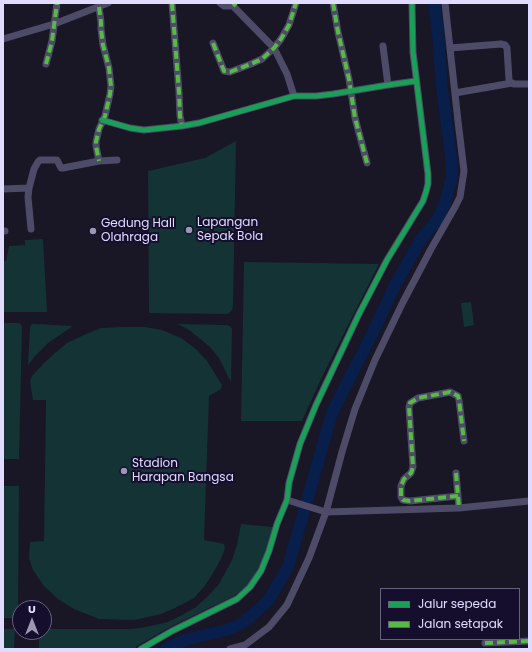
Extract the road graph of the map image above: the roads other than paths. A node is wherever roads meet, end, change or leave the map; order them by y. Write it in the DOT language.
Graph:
graph roads {
  1 [pos="57,3"];
  2 [pos="108,3"];
  3 [pos="172,3"];
  4 [pos="220,3"];
  5 [pos="296,3"];
  6 [pos="334,3"];
  7 [pos="412,3"];
  8 [pos="445,3"];
  9 [pos="234,4"];
  10 [pos="99,7"];
  11 [pos="54,24"];
  12 [pos="3,39"];
  13 [pos="213,43"];
  14 [pos="383,46"];
  15 [pos="274,48"];
  16 [pos="450,48"];
  17 [pos="46,64"];
  18 [pos="416,81"];
  19 [pos="512,83"];
  20 [pos="388,84"];
  21 [pos="529,84"];
  22 [pos="350,90"];
  23 [pos="455,93"];
  24 [pos="294,96"];
  25 [pos="102,120"];
  26 [pos="182,126"];
  27 [pos="117,160"];
  28 [pos="99,161"];
  29 [pos="367,162"];
  30 [pos="29,188"];
  31 [pos="4,189"];
  32 [pos="3,198"];
  33 [pos="31,229"];
  34 [pos="464,441"];
  35 [pos="456,473"];
  36 [pos="458,496"];
  37 [pos="290,501"];
  38 [pos="529,501"];
  39 [pos="459,508"];
  40 [pos="322,511"];
  41 [pos="529,641"];
  42 [pos="485,643"];
  43 [pos="141,649"];
  44 [pos="230,649"];
  1 -- 11 [label="street"];
  2 -- 10 [label="street"];
  3 -- 26 [label="street"];
  4 -- 9 [label="street"];
  5 -- 15 [label="street"];
  6 -- 22 [label="street"];
  7 -- 18 [label="street"];
  8 -- 16 [label="street"];
  9 -- 15 [label="street"];
  10 -- 11 [label="street"];
  10 -- 25 [label="street"];
  11 -- 12 [label="street"];
  11 -- 17 [label="street"];
  13 -- 15 [label="street"];
  14 -- 20 [label="street"];
  15 -- 24 [label="street"];
  16 -- 19 [label="street"];
  16 -- 23 [label="street"];
  18 -- 20 [label="street"];
  18 -- 37 [label="street"];
  19 -- 21 [label="street"];
  19 -- 23 [label="street"];
  20 -- 22 [label="street"];
  22 -- 24 [label="street"];
  22 -- 29 [label="street"];
  23 -- 40 [label="street"];
  24 -- 26 [label="street"];
  25 -- 26 [label="street"];
  25 -- 28 [label="street"];
  27 -- 28 [label="street"];
  28 -- 30 [label="street"];
  30 -- 31 [label="street"];
  30 -- 33 [label="street"];
  31 -- 32 [label="street"];
  34 -- 36 [label="street"];
  35 -- 36 [label="street"];
  36 -- 39 [label="street"];
  37 -- 40 [label="street"];
  37 -- 43 [label="street"];
  38 -- 39 [label="street"];
  39 -- 40 [label="street"];
  40 -- 44 [label="street"];
  41 -- 42 [label="street"];
}
